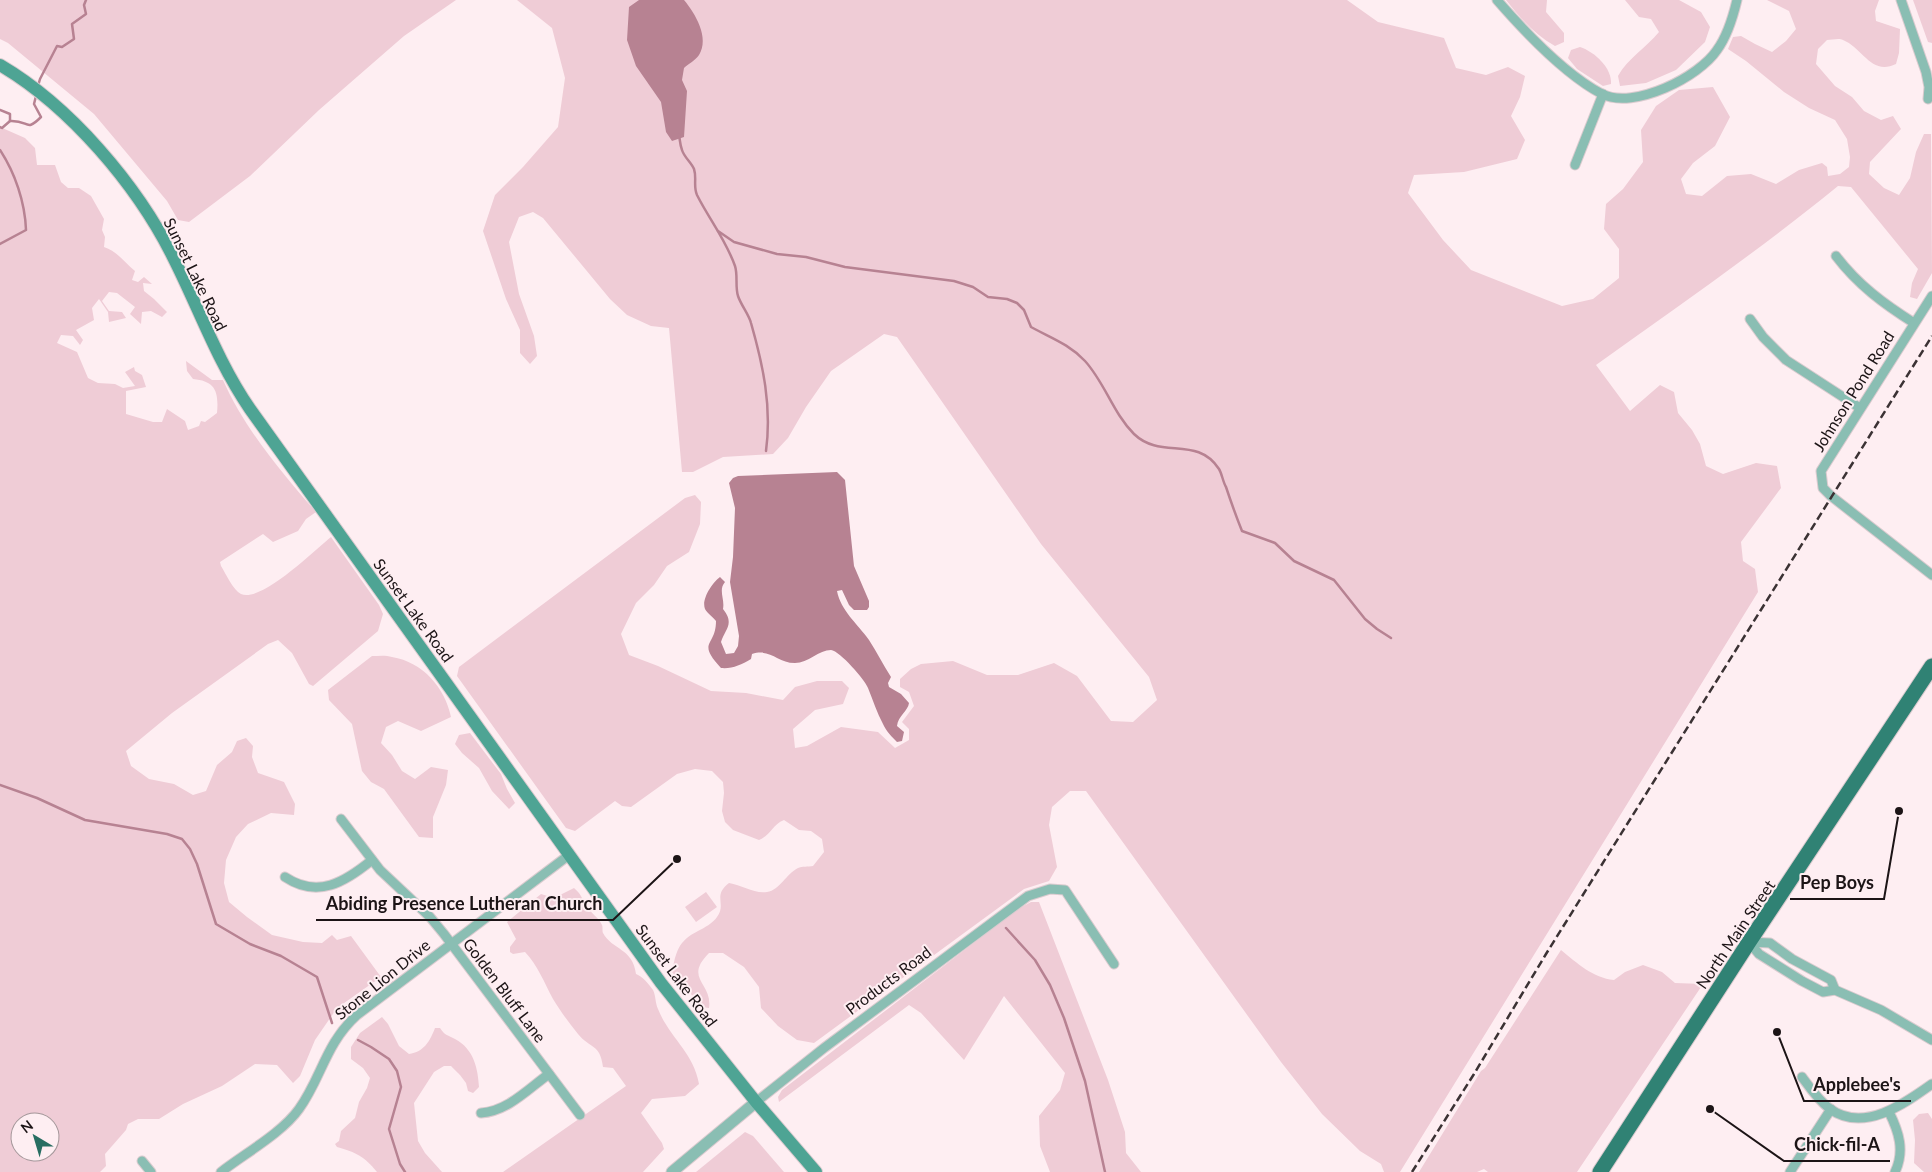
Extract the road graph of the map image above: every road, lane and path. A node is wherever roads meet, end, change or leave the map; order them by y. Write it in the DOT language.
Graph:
graph roads {
  1 [pos="1497,0"];
  2 [pos="1737,0"];
  3 [pos="1901,0"];
  4 [pos="0,65"];
  5 [pos="1603,94"];
  6 [pos="1928,99"];
  7 [pos="1575,165"];
  8 [pos="1836,256"];
  9 [pos="1932,296"];
  10 [pos="1750,319"];
  11 [pos="1914,323"];
  12 [pos="1860,408"];
  13 [pos="1932,575"];
  14 [pos="1932,666"];
  15 [pos="341,819"];
  16 [pos="570,855"];
  17 [pos="372,860"];
  18 [pos="285,877"];
  19 [pos="1749,942"];
  20 [pos="452,944"];
  21 [pos="1114,964"];
  22 [pos="1835,990"];
  23 [pos="1932,1040"];
  24 [pos="549,1074"];
  25 [pos="1802,1077"];
  26 [pos="1932,1084"];
  27 [pos="756,1102"];
  28 [pos="1831,1110"];
  29 [pos="1889,1112"];
  30 [pos="481,1113"];
  31 [pos="580,1115"];
  32 [pos="142,1160"];
  33 [pos="223,1171"];
  34 [pos="151,1172"];
  35 [pos="672,1172"];
  36 [pos="816,1172"];
  37 [pos="1600,1172"];
  38 [pos="1790,1172"];
  39 [pos="1895,1172"];
  1 -- 5 [label="street"];
  2 -- 5 [label="street"];
  3 -- 6 [label="street"];
  4 -- 16 [label="main road, Sunset Lake Road"];
  5 -- 7 [label="street"];
  8 -- 11 [label="street"];
  9 -- 11 [label="street, Johnson Pond Road"];
  10 -- 12 [label="street"];
  11 -- 12 [label="street, Johnson Pond Road"];
  12 -- 13 [label="street, Johnson Pond Road"];
  14 -- 19 [label="highway, North Main Street"];
  15 -- 17 [label="street, Golden Bluff Lane"];
  16 -- 20 [label="street, Stone Lion Drive"];
  16 -- 27 [label="main road, Sunset Lake Road"];
  17 -- 18 [label="street"];
  17 -- 20 [label="street, Golden Bluff Lane"];
  19 -- 22 [label="street"];
  19 -- 22 [label="street"];
  19 -- 37 [label="highway, North Main Street"];
  20 -- 24 [label="street, Golden Bluff Lane"];
  20 -- 33 [label="street, Stone Lion Drive"];
  21 -- 27 [label="street, Products Road"];
  22 -- 23 [label="street"];
  24 -- 30 [label="street"];
  24 -- 31 [label="street, Golden Bluff Lane"];
  25 -- 28 [label="street"];
  26 -- 29 [label="street"];
  27 -- 35 [label="street, Products Road"];
  27 -- 36 [label="main road, Sunset Lake Road"];
  28 -- 29 [label="street"];
  28 -- 38 [label="street"];
  29 -- 39 [label="street"];
  32 -- 34 [label="street"];
}
